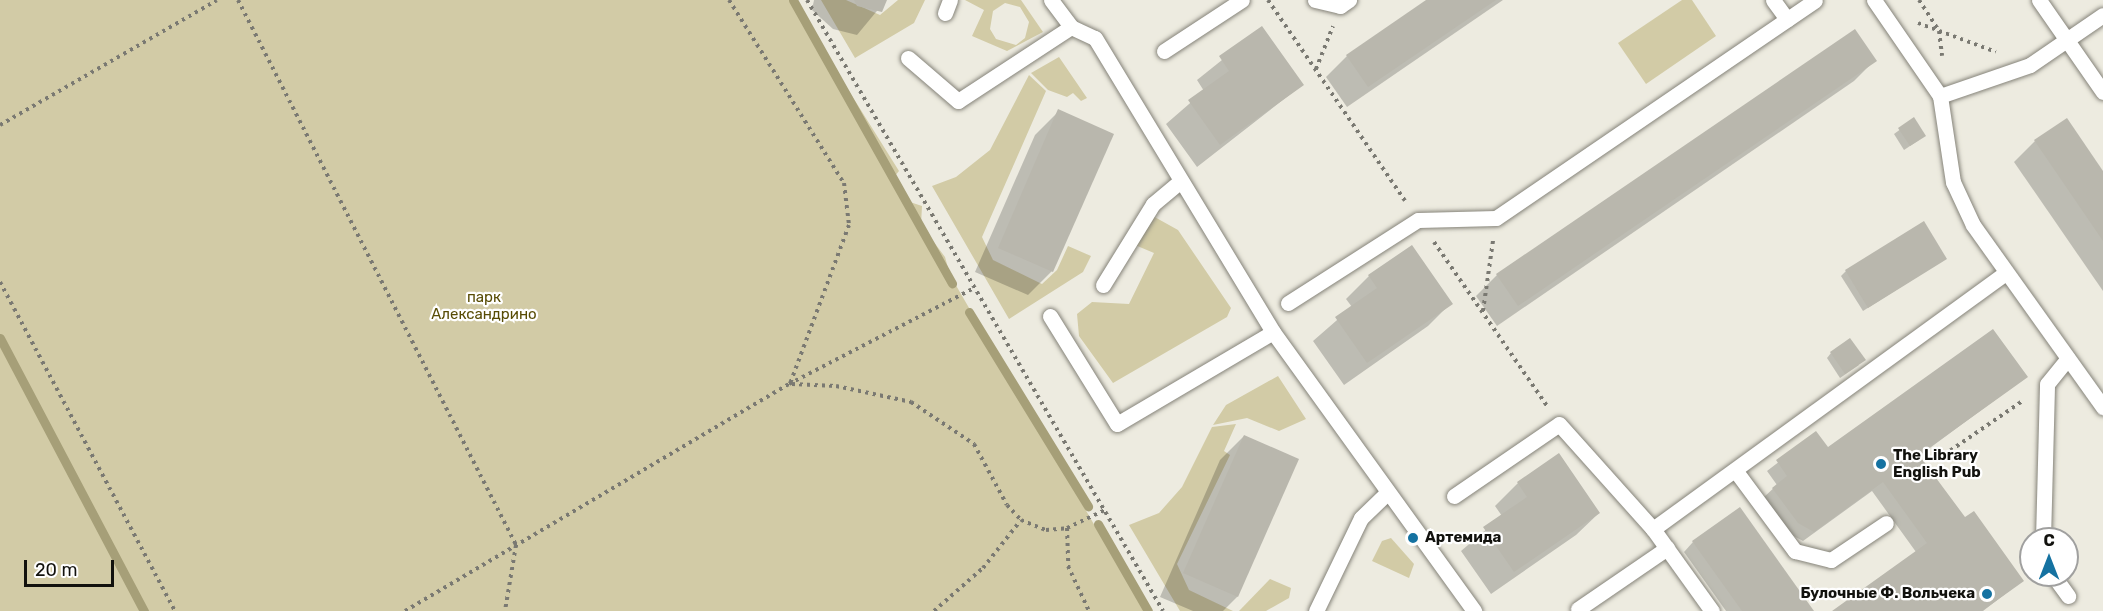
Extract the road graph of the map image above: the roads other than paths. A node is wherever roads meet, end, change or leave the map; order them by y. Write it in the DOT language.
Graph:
graph roads {
  1 [pos="1051,0"];
  2 [pos="1242,0"];
  3 [pos="1315,0"];
  4 [pos="1773,0"];
  5 [pos="1815,0"];
  6 [pos="2039,0"];
  7 [pos="1345,3"];
  8 [pos="1879,5"];
  9 [pos="2103,15"];
  10 [pos="1787,19"];
  11 [pos="1071,27"];
  12 [pos="2066,41"];
  13 [pos="1164,51"];
  14 [pos="908,57"];
  15 [pos="2103,92"];
  16 [pos="1940,96"];
  17 [pos="1179,182"];
  18 [pos="2006,273"];
  19 [pos="1103,285"];
  20 [pos="1288,303"];
  21 [pos="1050,316"];
  22 [pos="1273,332"];
  23 [pos="2068,358"];
  24 [pos="2103,407"];
  25 [pos="1735,470"];
  26 [pos="1387,493"];
  27 [pos="1454,496"];
  28 [pos="1886,523"];
  29 [pos="2043,527"];
  30 [pos="1653,529"];
  31 [pos="1667,548"];
  32 [pos="2062,587"];
  33 [pos="2068,596"];
  34 [pos="1578,609"];
  35 [pos="1316,611"];
  36 [pos="1474,611"];
  37 [pos="1712,611"];
  1 -- 11 [label="lane"];
  2 -- 13 [label="lane"];
  3 -- 7 [label="lane"];
  4 -- 10 [label="lane"];
  5 -- 10 [label="lane"];
  6 -- 12 [label="lane"];
  8 -- 16 [label="lane"];
  9 -- 12 [label="lane"];
  10 -- 20 [label="lane"];
  11 -- 14 [label="lane"];
  11 -- 17 [label="lane"];
  12 -- 15 [label="lane"];
  12 -- 16 [label="lane"];
  16 -- 18 [label="lane"];
  17 -- 19 [label="lane"];
  17 -- 22 [label="lane"];
  18 -- 23 [label="lane"];
  18 -- 25 [label="lane"];
  21 -- 22 [label="lane"];
  22 -- 26 [label="lane"];
  23 -- 24 [label="lane"];
  23 -- 29 [label="lane"];
  25 -- 28 [label="lane"];
  25 -- 30 [label="lane"];
  26 -- 35 [label="lane"];
  26 -- 36 [label="lane"];
  27 -- 30 [label="lane"];
  30 -- 31 [label="lane"];
  31 -- 34 [label="lane"];
  31 -- 37 [label="lane"];
  32 -- 33 [label="lane"];
}
